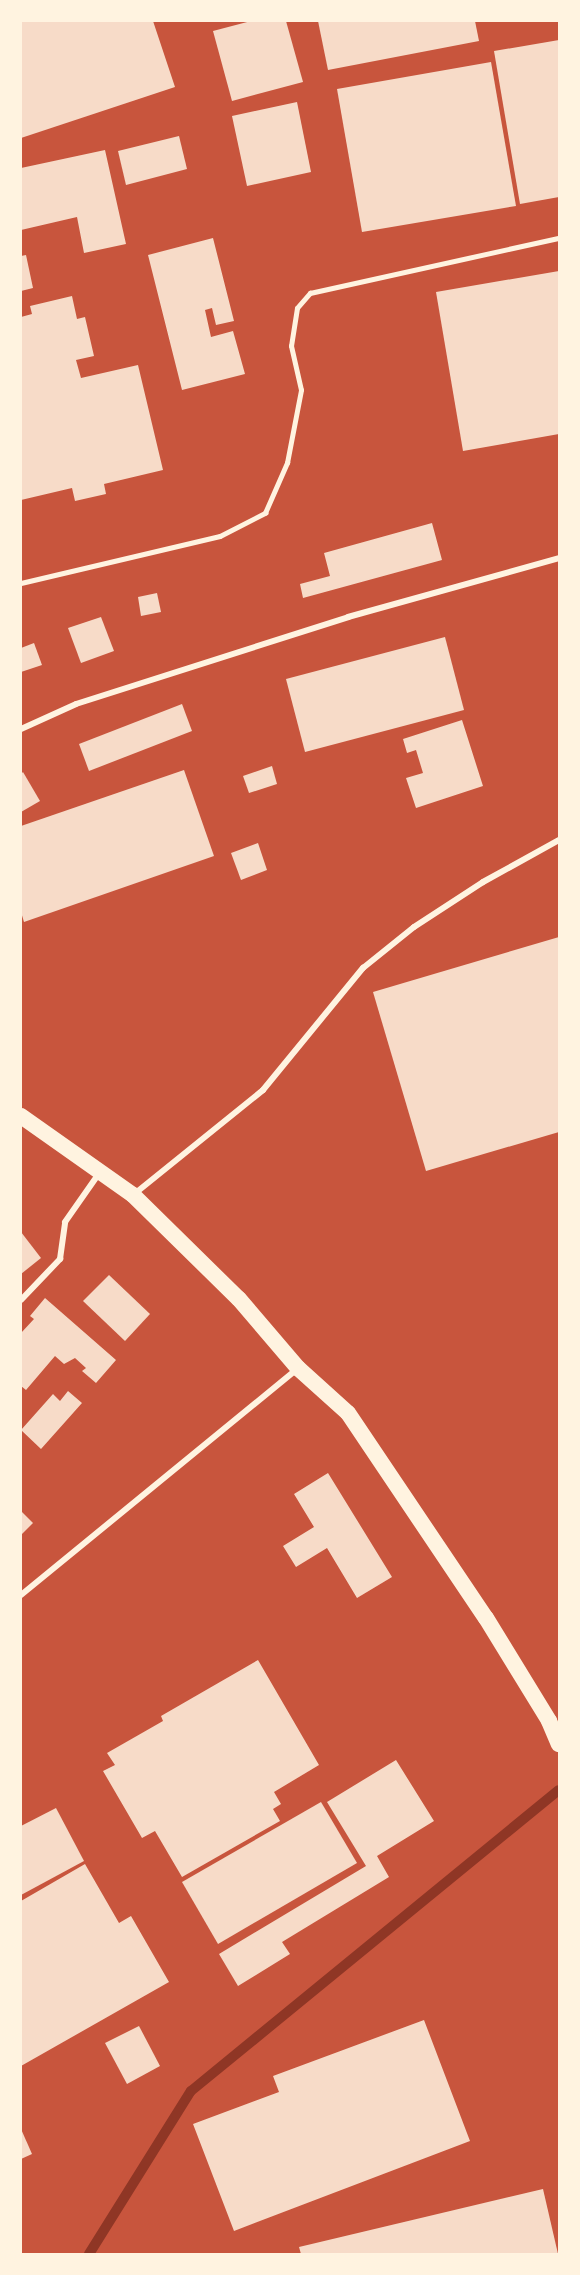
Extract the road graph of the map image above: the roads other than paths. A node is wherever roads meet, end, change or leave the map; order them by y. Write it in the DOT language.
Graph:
graph roads {
  1 [pos="559,238"];
  2 [pos="559,558"];
  3 [pos="21,583"];
  4 [pos="21,729"];
  5 [pos="559,840"];
  6 [pos="21,1116"];
  7 [pos="100,1172"];
  8 [pos="133,1195"];
  9 [pos="21,1300"];
  10 [pos="298,1368"];
  11 [pos="21,1595"];
  12 [pos="559,1744"];
  1 -- 3 [label="lane"];
  2 -- 4 [label="street"];
  5 -- 8 [label="street"];
  6 -- 7 [label="highway"];
  7 -- 8 [label="highway"];
  7 -- 9 [label="street"];
  8 -- 10 [label="highway"];
  10 -- 11 [label="street"];
  10 -- 12 [label="highway"];
}
